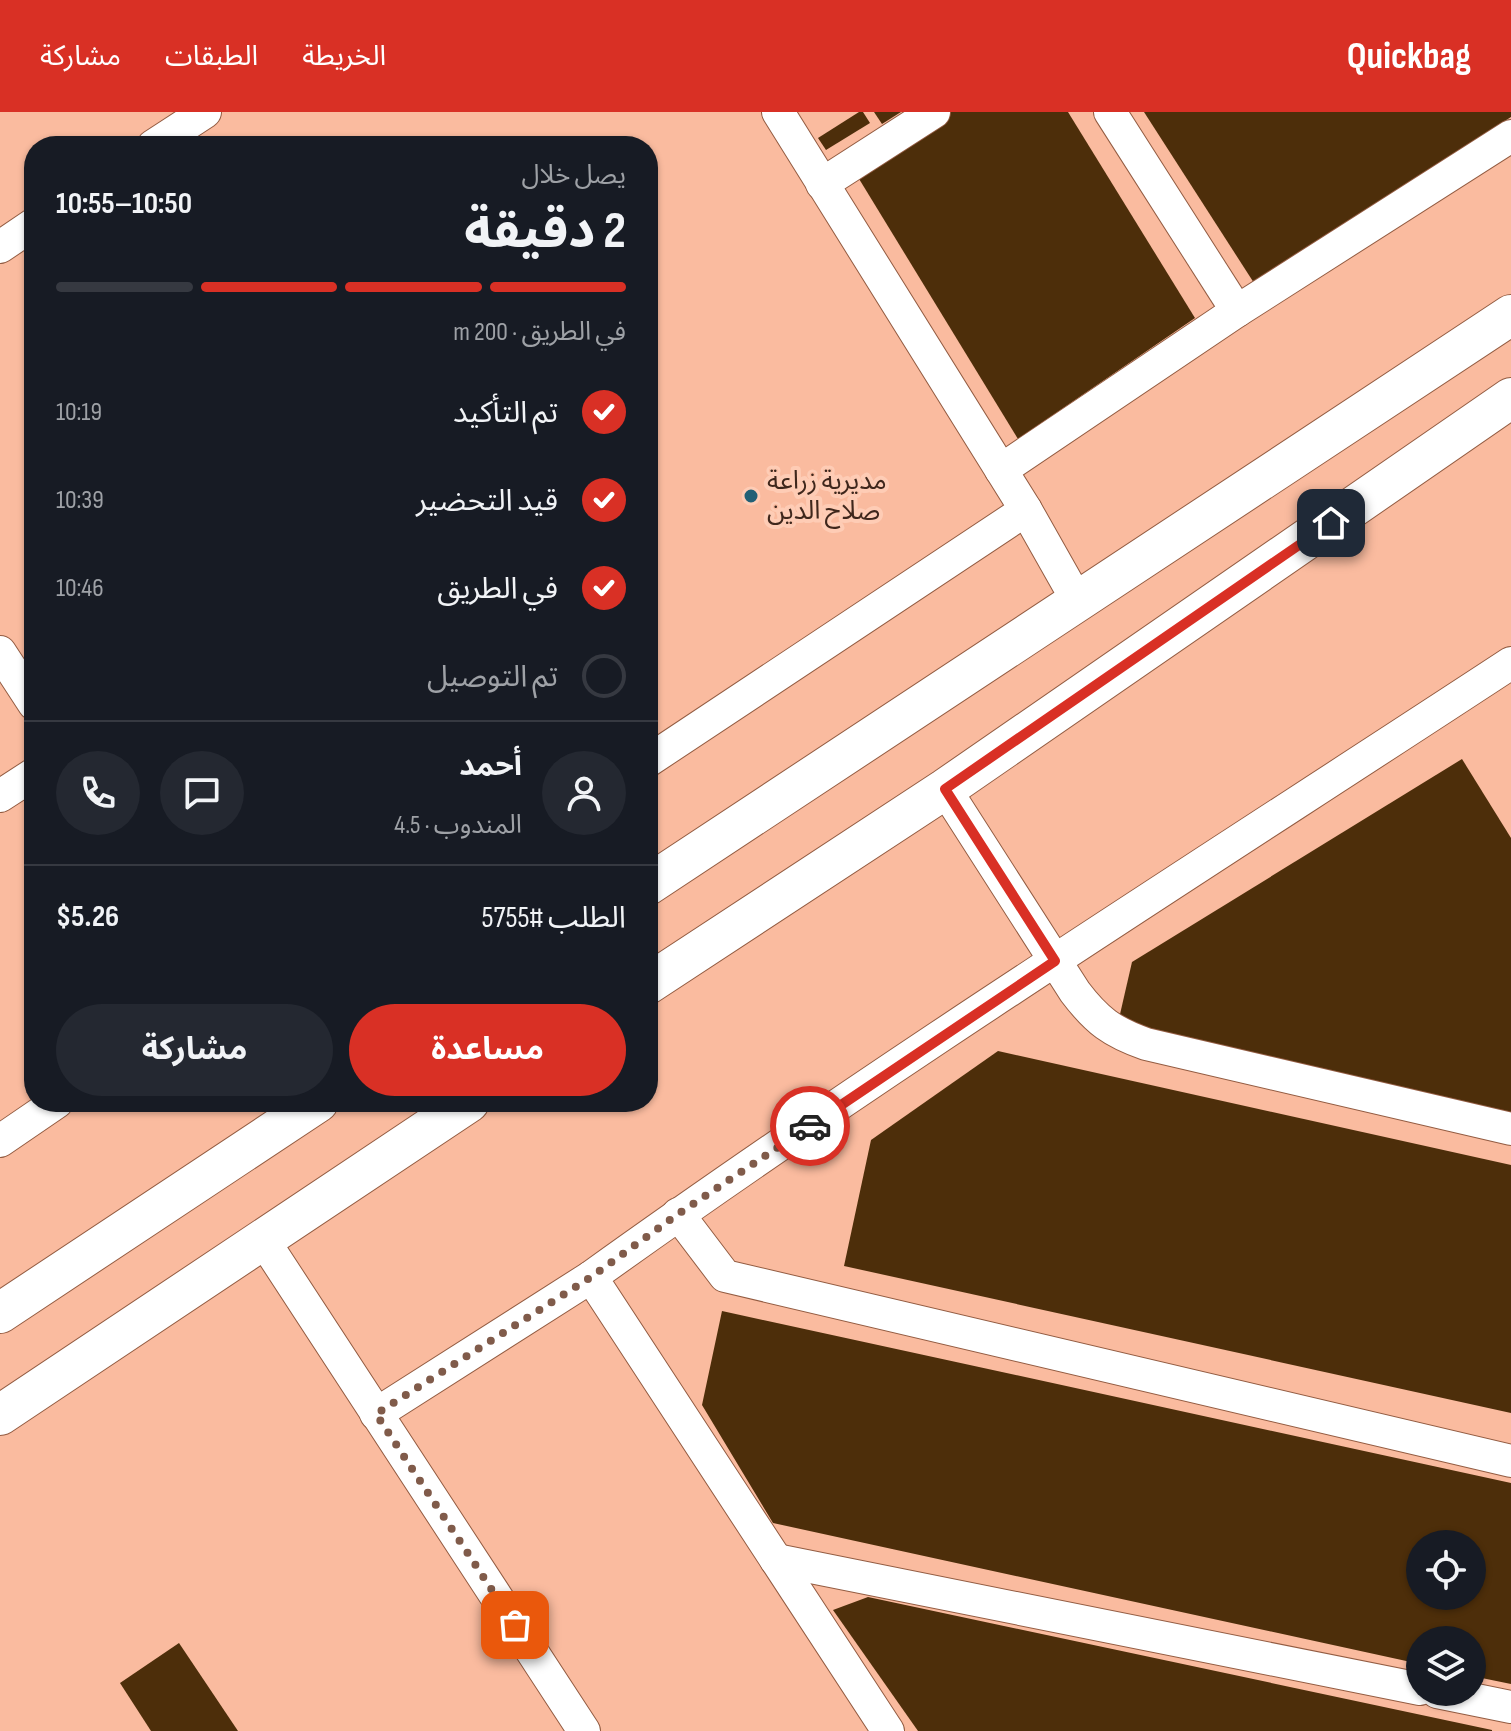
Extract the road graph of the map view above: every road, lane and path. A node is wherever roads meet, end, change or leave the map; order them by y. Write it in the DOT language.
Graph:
graph roads {
  1 [pos="205,112"];
  2 [pos="778,112"];
  3 [pos="934,112"];
  4 [pos="1110,112"];
  5 [pos="168,136"];
  6 [pos="1511,136"];
  7 [pos="822,184"];
  8 [pos="24,231"];
  9 [pos="0,247"];
  10 [pos="1237,311"];
  11 [pos="1511,315"];
  12 [pos="1511,398"];
  13 [pos="1001,470"];
  14 [pos="1026,510"];
  15 [pos="1078,602"];
  16 [pos="0,652"];
  17 [pos="1511,663"];
  18 [pos="24,689"];
  19 [pos="658,754"];
  20 [pos="24,780"];
  21 [pos="945,789"];
  22 [pos="0,796"];
  23 [pos="658,878"];
  24 [pos="1055,961"];
  25 [pos="658,977"];
  26 [pos="42,1112"];
  27 [pos="303,1112"];
  28 [pos="454,1112"];
  29 [pos="1511,1129"];
  30 [pos="0,1141"];
  31 [pos="678,1214"];
  32 [pos="262,1238"];
  33 [pos="591,1277"];
  34 [pos="0,1313"];
  35 [pos="376,1414"];
  36 [pos="0,1415"];
  37 [pos="1511,1461"];
  38 [pos="776,1560"];
  39 [pos="1406,1686"];
  40 [pos="1486,1702"];
  41 [pos="1511,1707"];
  42 [pos="584,1731"];
  43 [pos="888,1731"];
  1 -- 5 [label="street"];
  2 -- 7 [label="street"];
  3 -- 7 [label="street"];
  4 -- 10 [label="street"];
  6 -- 10 [label="street"];
  7 -- 13 [label="street"];
  8 -- 9 [label="street"];
  10 -- 13 [label="street"];
  11 -- 15 [label="main road"];
  12 -- 21 [label="main road"];
  13 -- 14 [label="street"];
  14 -- 15 [label="street"];
  14 -- 19 [label="street"];
  15 -- 23 [label="main road"];
  16 -- 18 [label="street"];
  17 -- 24 [label="street"];
  20 -- 22 [label="street"];
  21 -- 24 [label="street"];
  21 -- 25 [label="main road"];
  24 -- 29 [label="street"];
  24 -- 31 [label="street"];
  26 -- 30 [label="street"];
  27 -- 34 [label="main road"];
  28 -- 32 [label="main road"];
  31 -- 33 [label="street"];
  31 -- 37 [label="street"];
  32 -- 35 [label="street"];
  32 -- 36 [label="main road"];
  33 -- 35 [label="street"];
  33 -- 38 [label="street"];
  35 -- 42 [label="street"];
  38 -- 39 [label="street"];
  38 -- 43 [label="street"];
  40 -- 41 [label="street"];
}
